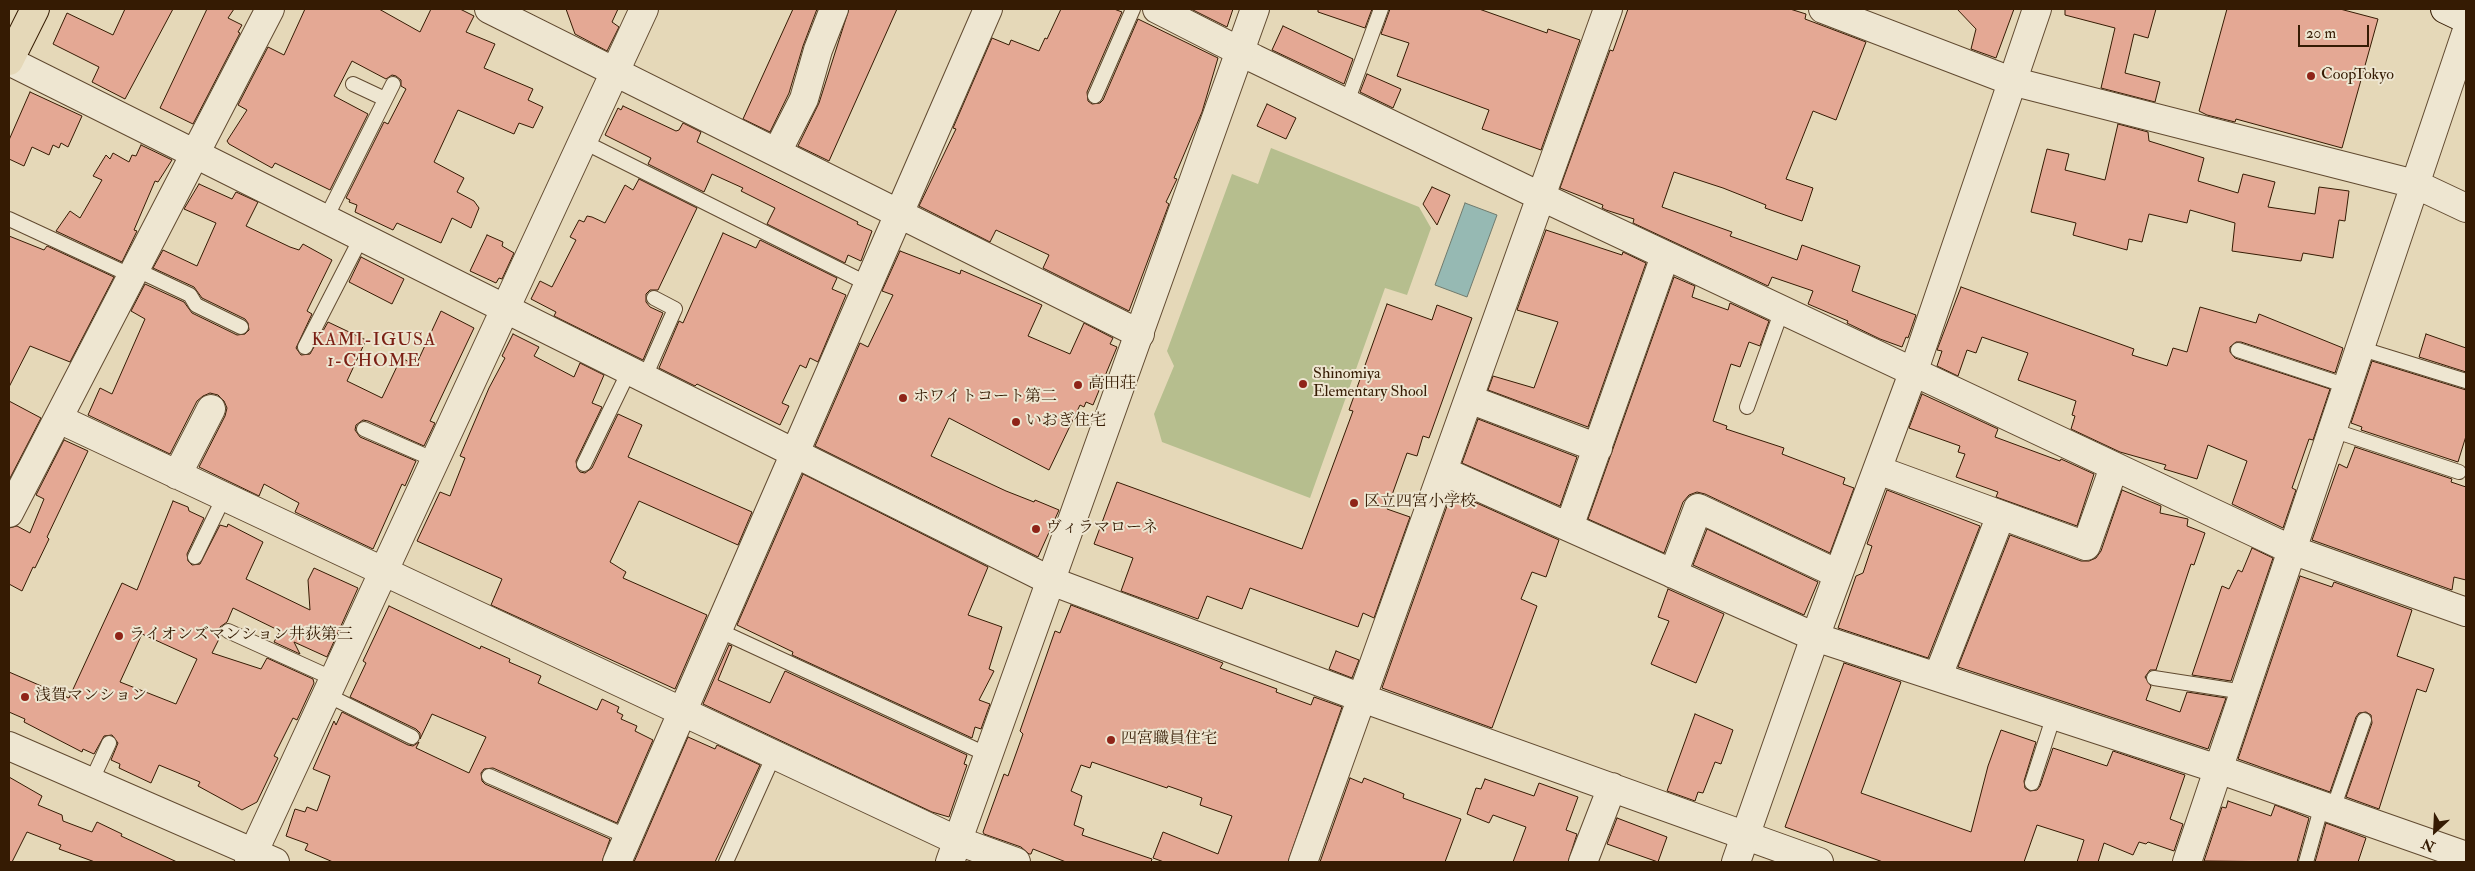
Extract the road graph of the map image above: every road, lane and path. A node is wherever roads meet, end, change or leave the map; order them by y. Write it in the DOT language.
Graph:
graph roads {
  1 [pos="35,9"];
  2 [pos="270,9"];
  3 [pos="489,9"];
  4 [pos="644,9"];
  5 [pos="834,9"];
  6 [pos="988,9"];
  7 [pos="1133,9"];
  8 [pos="1157,9"];
  9 [pos="1255,9"];
  10 [pos="1381,9"];
  11 [pos="1608,9"];
  12 [pos="1823,9"];
  13 [pos="2037,9"];
  14 [pos="2445,9"];
  15 [pos="2466,19"];
  16 [pos="2466,33"];
  17 [pos="1240,51"];
  18 [pos="9,61"];
  19 [pos="615,72"];
  20 [pos="2011,81"];
  21 [pos="353,84"];
  22 [pos="393,84"];
  23 [pos="1095,96"];
  24 [pos="385,100"];
  25 [pos="1347,102"];
  26 [pos="584,142"];
  27 [pos="777,152"];
  28 [pos="196,155"];
  29 [pos="2415,184"];
  30 [pos="1542,197"];
  31 [pos="2466,208"];
  32 [pos="898,215"];
  33 [pos="9,219"];
  34 [pos="325,220"];
  35 [pos="361,238"];
  36 [pos="1666,256"];
  37 [pos="133,273"];
  38 [pos="868,284"];
  39 [pos="654,298"];
  40 [pos="505,308"];
  41 [pos="1782,310"];
  42 [pos="242,328"];
  43 [pos="1140,334"];
  44 [pos="305,346"];
  45 [pos="2359,348"];
  46 [pos="2238,350"];
  47 [pos="1913,373"];
  48 [pos="637,374"];
  49 [pos="2466,381"];
  50 [pos="2347,386"];
  51 [pos="1469,399"];
  52 [pos="1747,407"];
  53 [pos="211,409"];
  54 [pos="59,419"];
  55 [pos="364,429"];
  56 [pos="2332,430"];
  57 [pos="1598,448"];
  58 [pos="794,454"];
  59 [pos="436,460"];
  60 [pos="584,464"];
  61 [pos="2114,467"];
  62 [pos="1878,470"];
  63 [pos="1443,471"];
  64 [pos="2459,472"];
  65 [pos="177,475"];
  66 [pos="224,497"];
  67 [pos="9,513"];
  68 [pos="2001,515"];
  69 [pos="1569,527"];
  70 [pos="2292,550"];
  71 [pos="196,557"];
  72 [pos="384,572"];
  73 [pos="1673,574"];
  74 [pos="1838,574"];
  75 [pos="1051,581"];
  76 [pos="2466,612"];
  77 [pos="718,630"];
  78 [pos="228,631"];
  79 [pos="1815,637"];
  80 [pos="1938,676"];
  81 [pos="2154,678"];
  82 [pos="331,687"];
  83 [pos="2244,692"];
  84 [pos="1362,698"];
  85 [pos="683,712"];
  86 [pos="2054,714"];
  87 [pos="2364,720"];
  88 [pos="412,737"];
  89 [pos="109,743"];
  90 [pos="9,746"];
  91 [pos="774,755"];
  92 [pos="988,755"];
  93 [pos="2218,769"];
  94 [pos="490,776"];
  95 [pos="90,782"];
  96 [pos="2032,783"];
  97 [pos="1612,787"];
  98 [pos="2327,807"];
  99 [pos="1746,835"];
  100 [pos="628,837"];
  101 [pos="954,852"];
  102 [pos="2466,856"];
  103 [pos="259,859"];
  104 [pos="616,862"];
  105 [pos="726,862"];
  106 [pos="1016,862"];
  107 [pos="1303,862"];
  108 [pos="1584,862"];
  109 [pos="1736,862"];
  110 [pos="1819,862"];
  111 [pos="2186,862"];
  112 [pos="2306,862"];
  1 -- 18 [label="main road"];
  2 -- 28 [label="street"];
  3 -- 19 [label="street"];
  4 -- 19 [label="street"];
  5 -- 27 [label="street"];
  6 -- 32 [label="street"];
  7 -- 23 [label="lane"];
  8 -- 17 [label="street"];
  9 -- 17 [label="street"];
  10 -- 25 [label="lane"];
  11 -- 30 [label="street"];
  12 -- 20 [label="street"];
  13 -- 20 [label="street"];
  14 -- 15 [label="street"];
  16 -- 29 [label="street"];
  17 -- 25 [label="street"];
  17 -- 43 [label="street"];
  18 -- 28 [label="street"];
  19 -- 26 [label="street"];
  19 -- 27 [label="street"];
  20 -- 29 [label="street"];
  20 -- 47 [label="street"];
  21 -- 24 [label="lane"];
  22 -- 24 [label="lane"];
  24 -- 34 [label="lane"];
  25 -- 30 [label="street"];
  26 -- 38 [label="lane"];
  26 -- 40 [label="street"];
  27 -- 32 [label="street"];
  28 -- 34 [label="street"];
  28 -- 37 [label="street"];
  29 -- 31 [label="street"];
  29 -- 45 [label="street"];
  30 -- 36 [label="street"];
  30 -- 51 [label="street"];
  32 -- 38 [label="street"];
  32 -- 43 [label="street"];
  33 -- 37 [label="lane"];
  34 -- 35 [label="street"];
  35 -- 40 [label="street"];
  35 -- 44 [label="lane"];
  36 -- 41 [label="street"];
  36 -- 57 [label="street"];
  37 -- 42 [label="lane"];
  37 -- 54 [label="street"];
  38 -- 58 [label="street"];
  39 -- 48 [label="lane"];
  40 -- 48 [label="street"];
  40 -- 59 [label="street"];
  41 -- 47 [label="street"];
  41 -- 52 [label="lane"];
  43 -- 75 [label="street"];
  45 -- 49 [label="lane"];
  45 -- 50 [label="street"];
  46 -- 50 [label="lane"];
  47 -- 61 [label="street"];
  47 -- 62 [label="street"];
  48 -- 58 [label="street"];
  48 -- 60 [label="lane"];
  50 -- 56 [label="street"];
  51 -- 57 [label="street"];
  51 -- 63 [label="street"];
  53 -- 65 [label="street"];
  54 -- 65 [label="street"];
  54 -- 67 [label="street"];
  55 -- 59 [label="lane"];
  56 -- 64 [label="lane"];
  56 -- 70 [label="street"];
  57 -- 69 [label="street"];
  58 -- 75 [label="street"];
  58 -- 77 [label="street"];
  59 -- 72 [label="street"];
  61 -- 68 [label="street"];
  61 -- 70 [label="street"];
  62 -- 68 [label="street"];
  62 -- 74 [label="street"];
  63 -- 69 [label="street"];
  63 -- 84 [label="street"];
  65 -- 66 [label="street"];
  66 -- 71 [label="lane"];
  66 -- 72 [label="street"];
  68 -- 80 [label="street"];
  69 -- 73 [label="street"];
  70 -- 76 [label="street"];
  70 -- 83 [label="street"];
  72 -- 82 [label="street"];
  72 -- 85 [label="street"];
  73 -- 74 [label="street"];
  73 -- 79 [label="street"];
  74 -- 79 [label="street"];
  75 -- 84 [label="street"];
  75 -- 92 [label="street"];
  77 -- 85 [label="street"];
  77 -- 92 [label="lane"];
  78 -- 82 [label="lane"];
  79 -- 80 [label="street"];
  79 -- 99 [label="street"];
  80 -- 86 [label="street"];
  81 -- 83 [label="lane"];
  82 -- 88 [label="lane"];
  82 -- 103 [label="street"];
  83 -- 93 [label="street"];
  84 -- 97 [label="street"];
  84 -- 107 [label="street"];
  85 -- 91 [label="street"];
  85 -- 100 [label="street"];
  86 -- 93 [label="street"];
  86 -- 96 [label="lane"];
  87 -- 98 [label="lane"];
  89 -- 95 [label="lane"];
  90 -- 95 [label="street"];
  91 -- 101 [label="street"];
  91 -- 105 [label="lane"];
  92 -- 101 [label="street"];
  93 -- 98 [label="street"];
  93 -- 111 [label="street"];
  94 -- 100 [label="lane"];
  95 -- 103 [label="street"];
  97 -- 99 [label="street"];
  97 -- 108 [label="street"];
  98 -- 102 [label="street"];
  98 -- 112 [label="lane"];
  99 -- 109 [label="street"];
  99 -- 110 [label="street"];
  100 -- 104 [label="street"];
  101 -- 106 [label="street"];
}
